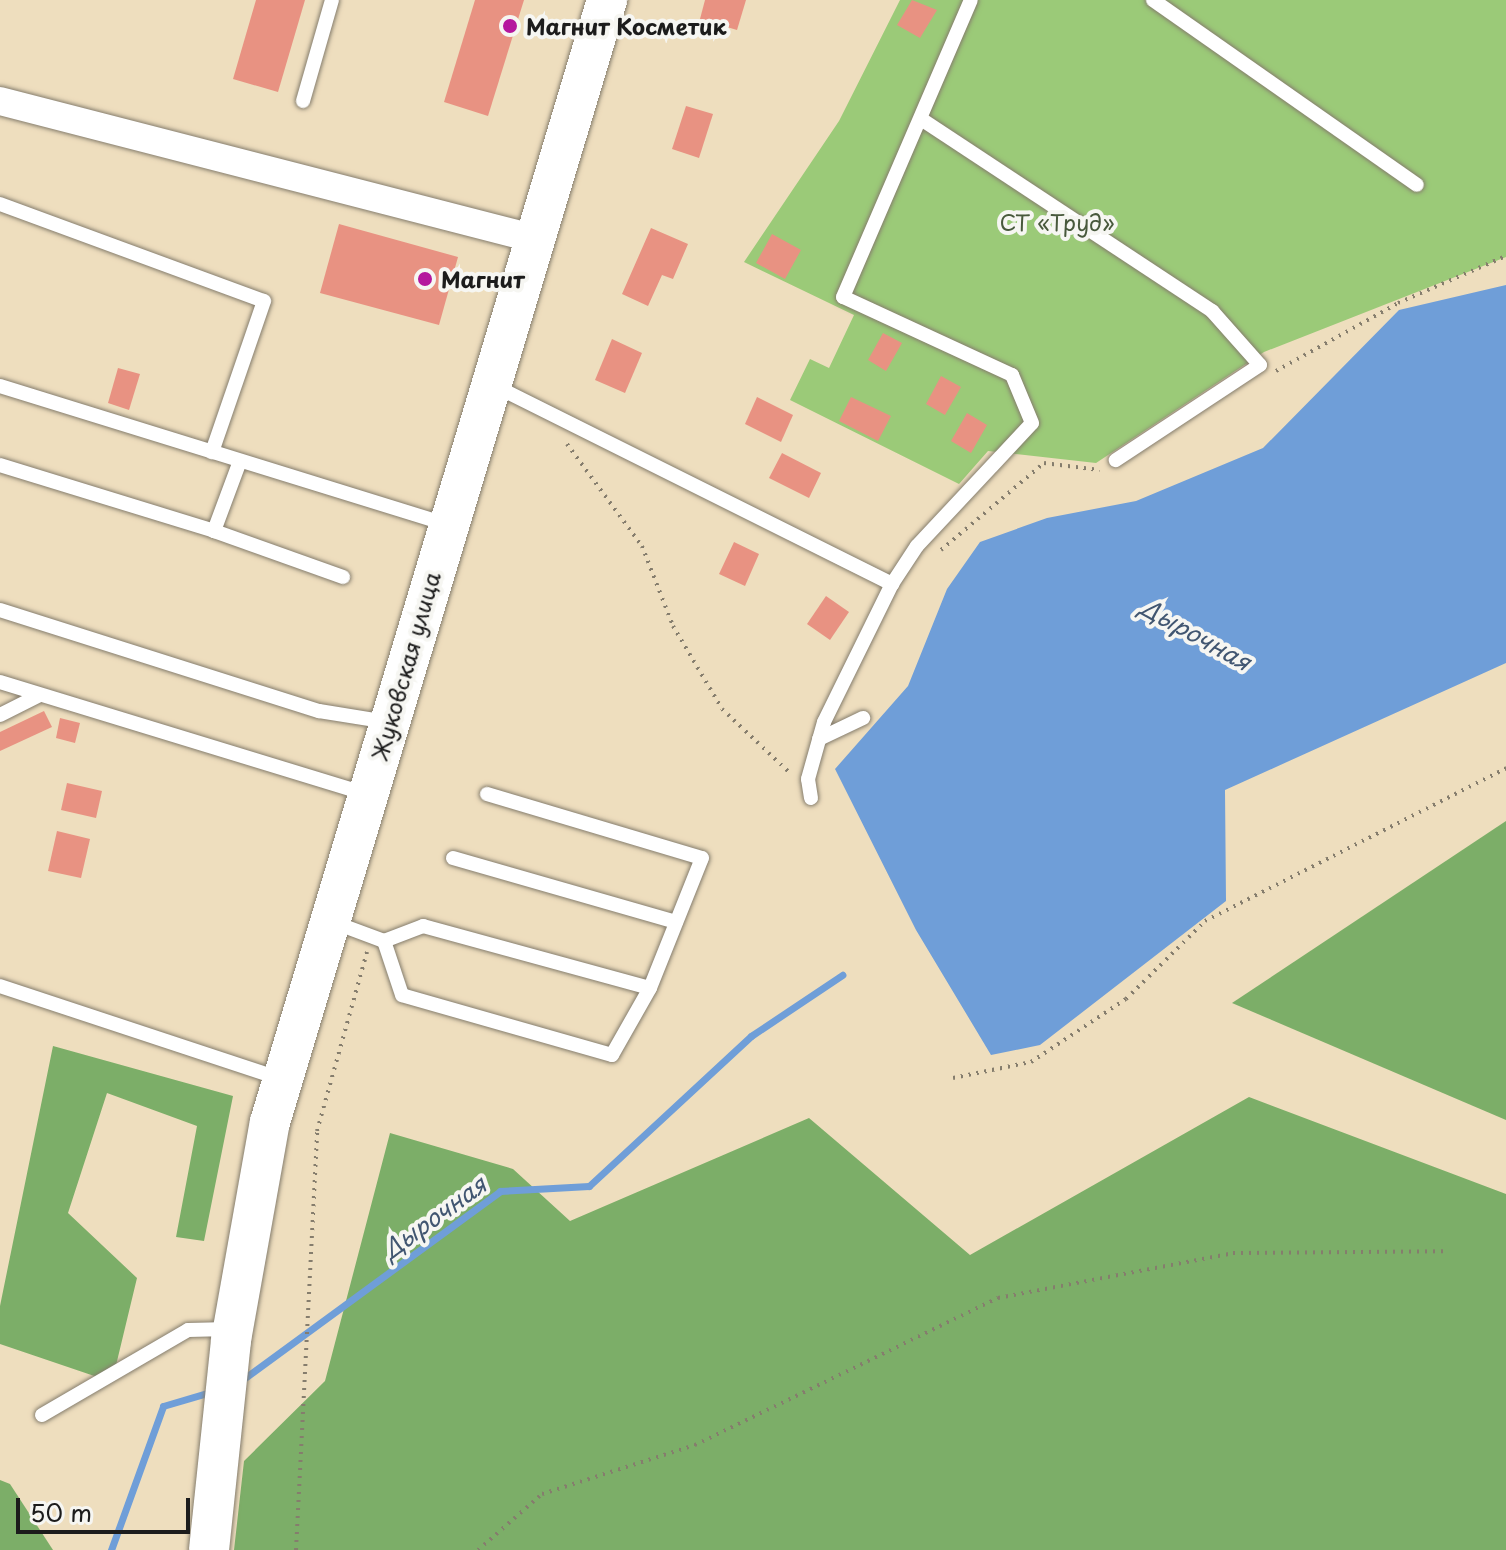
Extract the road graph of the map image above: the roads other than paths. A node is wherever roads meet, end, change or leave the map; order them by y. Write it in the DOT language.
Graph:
graph roads {
  1 [pos="332,0"];
  2 [pos="607,0"];
  3 [pos="971,0"];
  4 [pos="1153,0"];
  5 [pos="0,101"];
  6 [pos="303,101"];
  7 [pos="921,119"];
  8 [pos="1417,185"];
  9 [pos="0,204"];
  10 [pos="532,238"];
  11 [pos="490,384"];
  12 [pos="0,386"];
  13 [pos="212,452"];
  14 [pos="1116,460"];
  15 [pos="240,461"];
  16 [pos="0,465"];
  17 [pos="446,525"];
  18 [pos="214,531"];
  19 [pos="343,577"];
  20 [pos="892,584"];
  21 [pos="0,610"];
  22 [pos="0,682"];
  23 [pos="40,695"];
  24 [pos="0,715"];
  25 [pos="863,718"];
  26 [pos="388,722"];
  27 [pos="819,739"];
  28 [pos="367,794"];
  29 [pos="487,794"];
  30 [pos="811,798"];
  31 [pos="453,858"];
  32 [pos="331,922"];
  33 [pos="676,922"];
  34 [pos="378,938"];
  35 [pos="0,986"];
  36 [pos="650,988"];
  37 [pos="283,1080"];
  38 [pos="232,1334"];
  39 [pos="42,1415"];
  40 [pos="209,1550"];
  1 -- 6 [label="lane"];
  2 -- 10 [label="main road, Жуковская улица"];
  3 -- 7 [label="lane"];
  4 -- 8 [label="lane"];
  5 -- 10 [label="street"];
  7 -- 14 [label="lane"];
  7 -- 20 [label="lane"];
  9 -- 13 [label="lane"];
  10 -- 11 [label="main road, Жуковская улица"];
  11 -- 17 [label="main road, Жуковская улица"];
  11 -- 20 [label="lane"];
  12 -- 13 [label="lane"];
  13 -- 15 [label="lane"];
  15 -- 17 [label="lane"];
  15 -- 18 [label="lane"];
  16 -- 18 [label="lane"];
  17 -- 26 [label="main road, Жуковская улица"];
  18 -- 19 [label="lane"];
  20 -- 27 [label="lane"];
  21 -- 26 [label="lane"];
  22 -- 23 [label="lane"];
  23 -- 24 [label="lane"];
  23 -- 28 [label="lane"];
  25 -- 27 [label="lane"];
  26 -- 28 [label="main road, Жуковская улица"];
  27 -- 30 [label="lane"];
  28 -- 32 [label="main road, Жуковская улица"];
  29 -- 33 [label="lane"];
  31 -- 33 [label="lane"];
  32 -- 34 [label="lane"];
  32 -- 37 [label="main road, Жуковская улица"];
  33 -- 36 [label="lane"];
  34 -- 36 [label="lane"];
  34 -- 36 [label="lane"];
  35 -- 37 [label="lane"];
  37 -- 38 [label="main road, Жуковская улица"];
  38 -- 39 [label="lane"];
  38 -- 40 [label="main road, Жуковская улица"];
}
